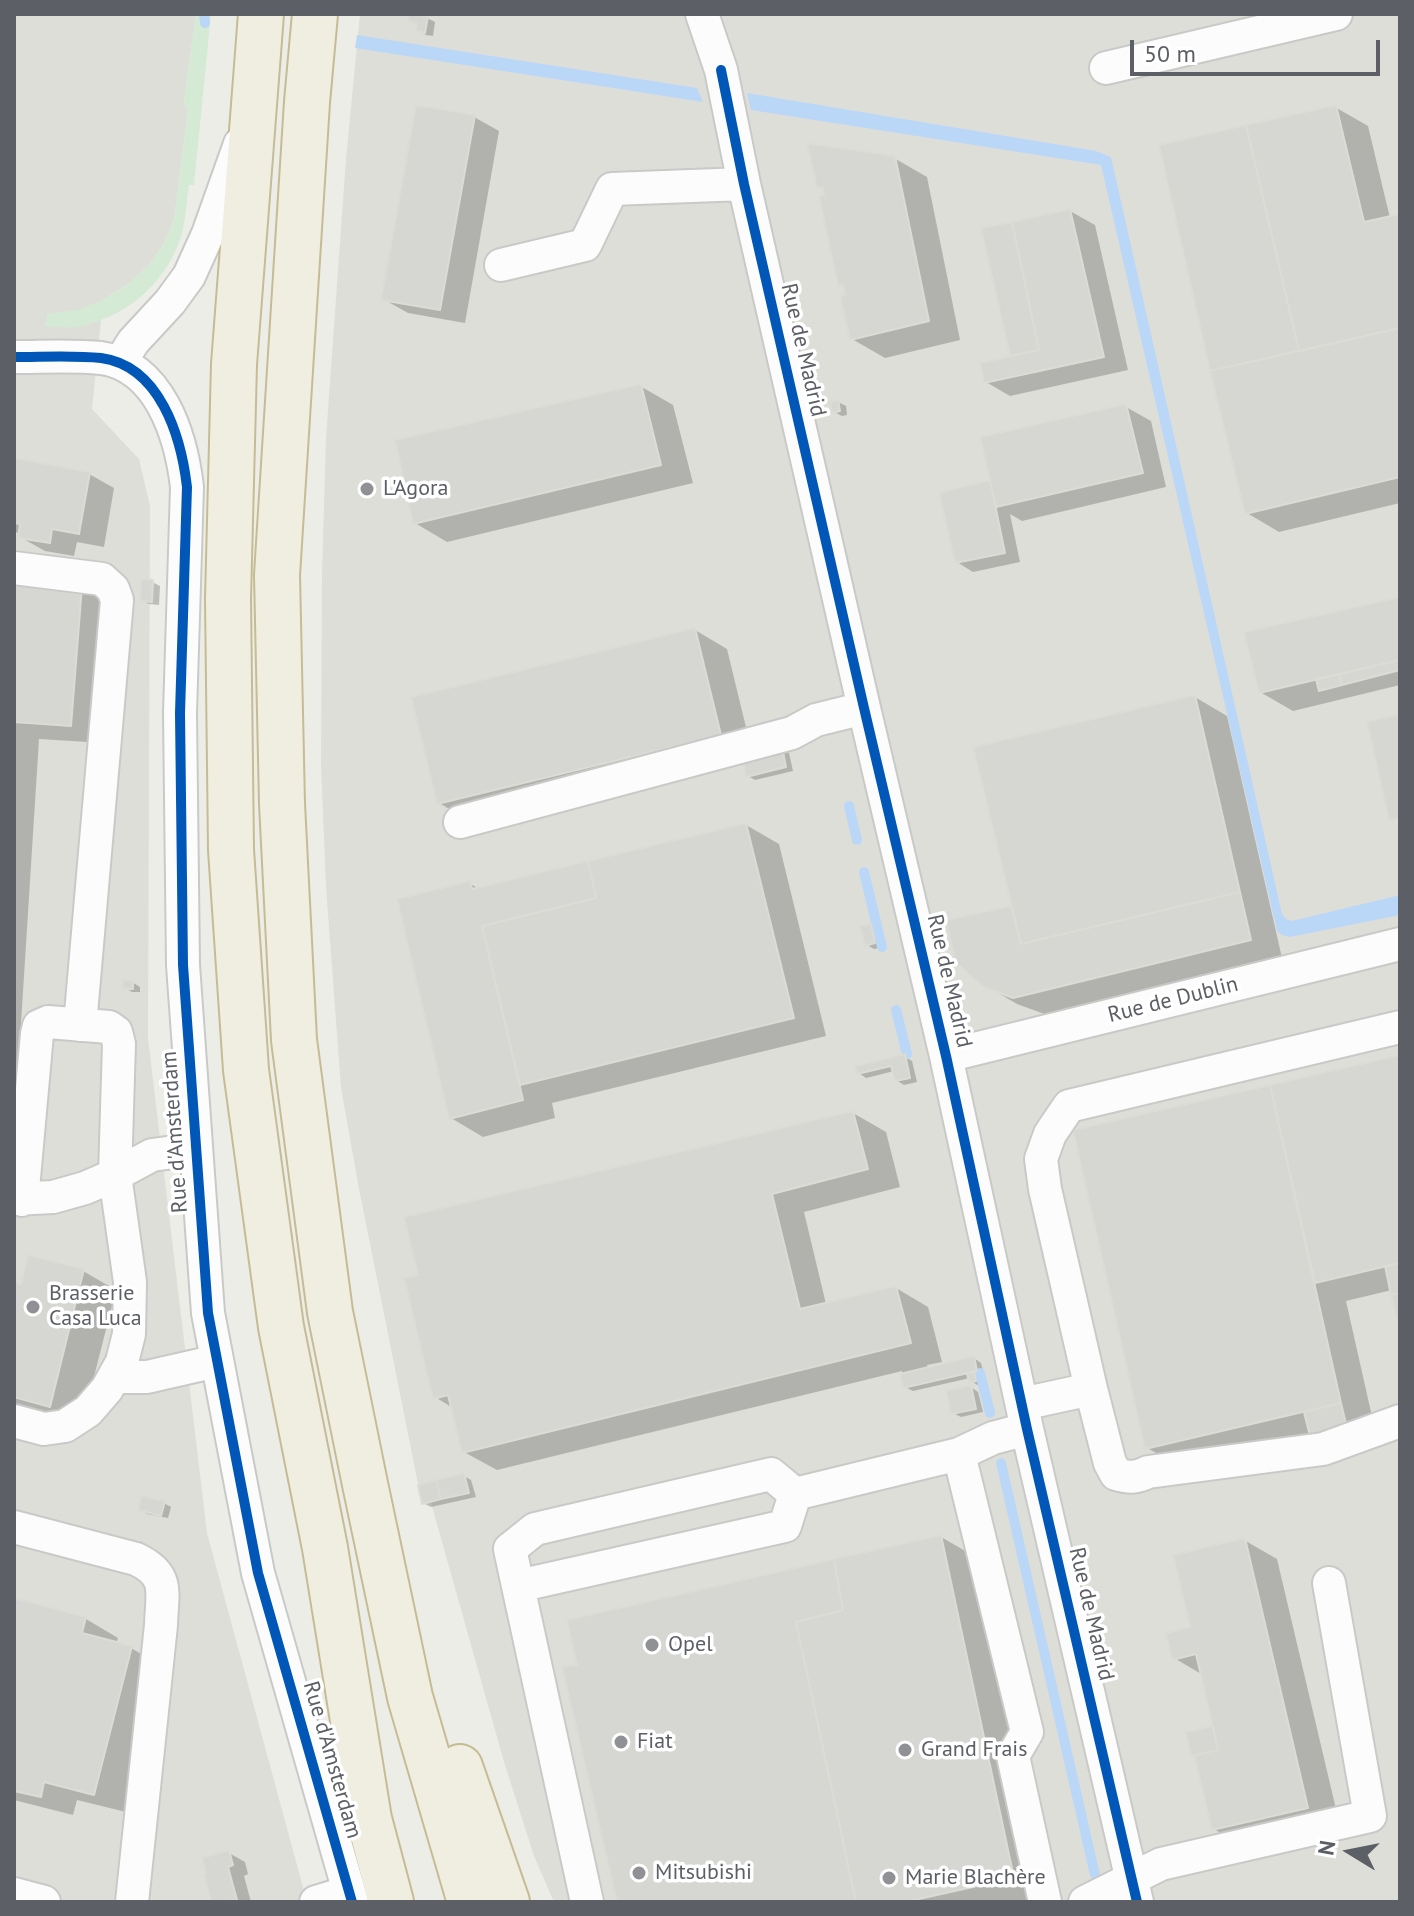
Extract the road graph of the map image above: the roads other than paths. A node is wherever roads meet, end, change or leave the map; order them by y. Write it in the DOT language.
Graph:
graph roads {
  1 [pos="261,14"];
  2 [pos="315,14"];
  3 [pos="702,14"];
  4 [pos="1336,14"];
  5 [pos="1106,68"];
  6 [pos="252,109"];
  7 [pos="744,184"];
  8 [pos="501,265"];
  9 [pos="14,357"];
  10 [pos="120,363"];
  11 [pos="14,568"];
  12 [pos="864,708"];
  13 [pos="460,822"];
  14 [pos="1400,944"];
  15 [pos="80,1025"];
  16 [pos="1400,1027"];
  17 [pos="946,1056"];
  18 [pos="196,1149"];
  19 [pos="115,1175"];
  20 [pos="18,1199"];
  21 [pos="217,1361"];
  22 [pos="114,1377"];
  23 [pos="1091,1389"];
  24 [pos="1024,1416"];
  25 [pos="14,1421"];
  26 [pos="1400,1421"];
  27 [pos="959,1454"];
  28 [pos="365,1484"];
  29 [pos="795,1494"];
  30 [pos="14,1527"];
  31 [pos="325,1548"];
  32 [pos="1329,1583"];
  33 [pos="518,1586"];
  34 [pos="1134,1891"];
  35 [pos="14,1894"];
  36 [pos="364,1899"];
  37 [pos="44,1902"];
  38 [pos="132,1902"];
  39 [pos="316,1902"];
  40 [pos="419,1902"];
  41 [pos="470,1902"];
  42 [pos="507,1902"];
  43 [pos="587,1902"];
  44 [pos="1045,1902"];
  45 [pos="1085,1902"];
  1 -- 6 [label="highway"];
  2 -- 28 [label="highway"];
  3 -- 7 [label="street, Rue de Madrid"];
  4 -- 5 [label="street"];
  6 -- 10 [label="street"];
  6 -- 31 [label="highway"];
  7 -- 8 [label="street"];
  7 -- 12 [label="street, Rue de Madrid"];
  9 -- 10 [label="street"];
  10 -- 18 [label="street, Rue d'Amsterdam"];
  11 -- 15 [label="street"];
  12 -- 13 [label="street"];
  12 -- 17 [label="street, Rue de Madrid"];
  14 -- 17 [label="street, Rue de Dublin"];
  15 -- 19 [label="street"];
  15 -- 20 [label="street"];
  16 -- 23 [label="street"];
  17 -- 24 [label="street, Rue de Madrid"];
  18 -- 19 [label="street"];
  18 -- 21 [label="street, Rue d'Amsterdam"];
  19 -- 20 [label="street"];
  19 -- 22 [label="street"];
  21 -- 22 [label="street"];
  21 -- 36 [label="street, Rue d'Amsterdam"];
  22 -- 25 [label="street"];
  23 -- 24 [label="street"];
  23 -- 26 [label="street"];
  24 -- 27 [label="street"];
  24 -- 34 [label="street, Rue de Madrid"];
  27 -- 29 [label="street"];
  27 -- 44 [label="street"];
  28 -- 41 [label="highway"];
  28 -- 42 [label="highway"];
  29 -- 33 [label="street"];
  29 -- 33 [label="street"];
  30 -- 38 [label="street"];
  31 -- 36 [label="highway"];
  31 -- 40 [label="highway"];
  32 -- 34 [label="street"];
  33 -- 43 [label="street"];
  34 -- 45 [label="street"];
  35 -- 37 [label="street"];
  36 -- 39 [label="street"];
}
